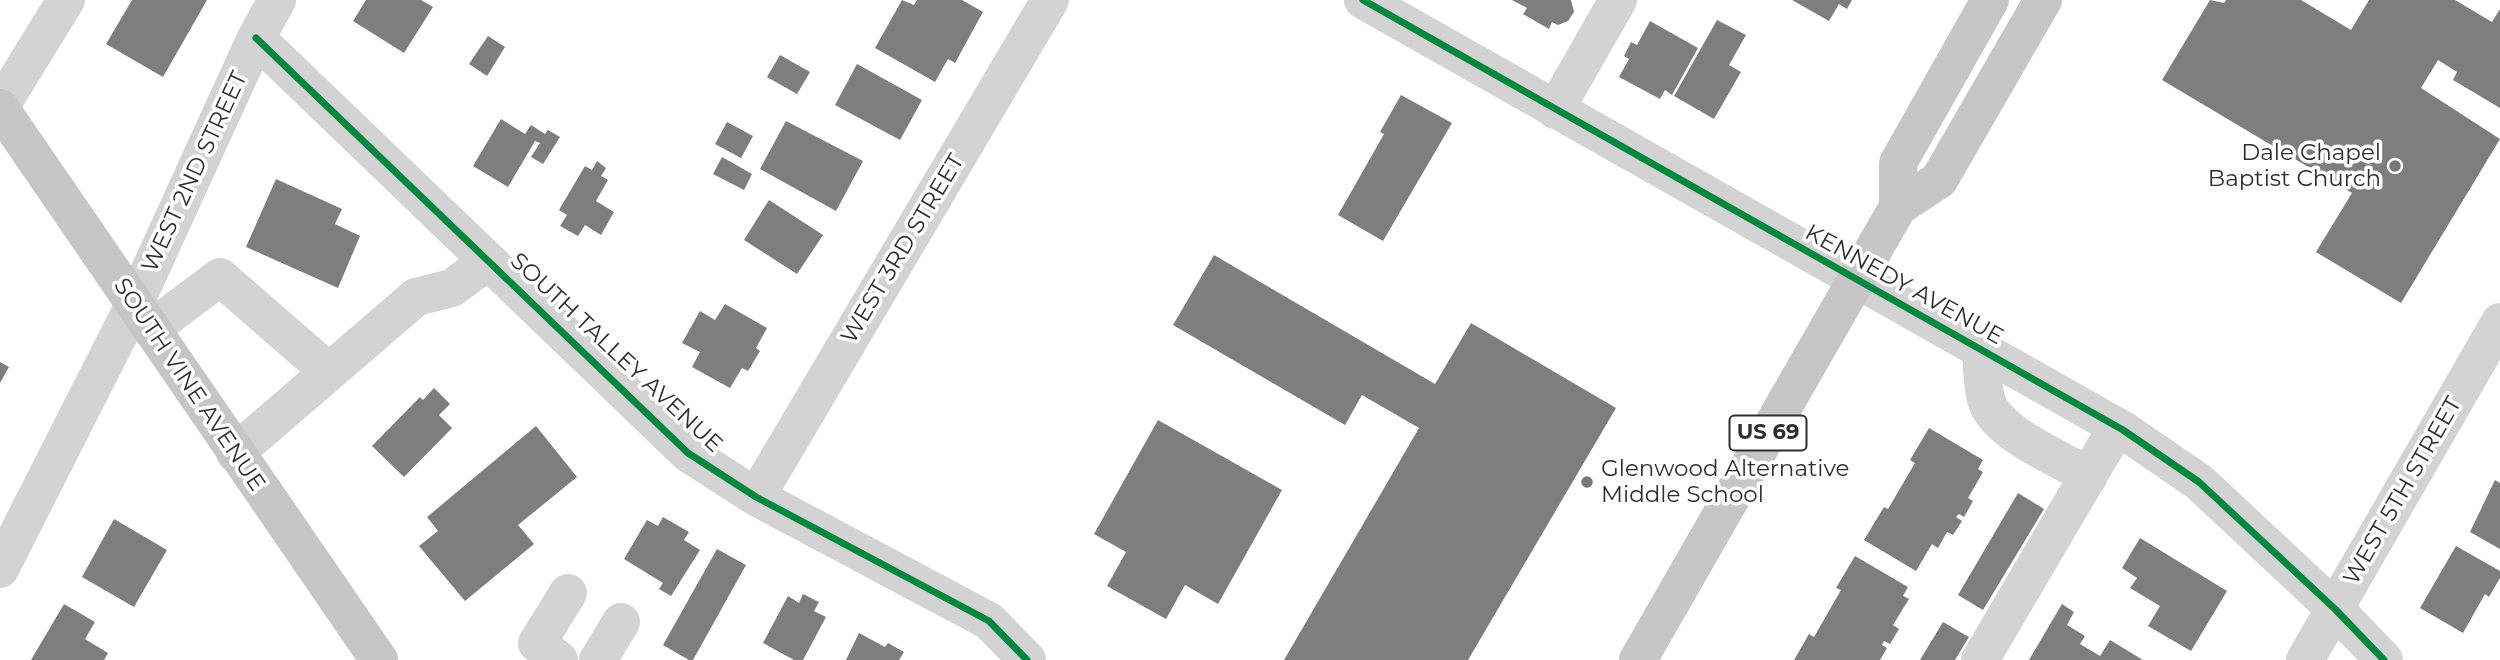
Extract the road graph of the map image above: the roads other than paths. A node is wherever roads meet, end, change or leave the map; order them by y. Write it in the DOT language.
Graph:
graph roads {
  1 [pos="65,0"];
  2 [pos="277,0"];
  3 [pos="1050,0"];
  4 [pos="1363,0"];
  5 [pos="1618,0"];
  6 [pos="1990,0"];
  7 [pos="2043,0"];
  8 [pos="256,38"];
  9 [pos="0,108"];
  10 [pos="1555,110"];
  11 [pos="1898,206"];
  12 [pos="488,261"];
  13 [pos="1856,280"];
  14 [pos="142,317"];
  15 [pos="2500,322"];
  16 [pos="1981,350"];
  17 [pos="328,371"];
  18 [pos="2117,427"];
  19 [pos="235,453"];
  20 [pos="2089,475"];
  21 [pos="756,497"];
  22 [pos="0,569"];
  23 [pos="568,593"];
  24 [pos="2335,609"];
  25 [pos="621,622"];
  26 [pos="379,660"];
  27 [pos="559,660"];
  28 [pos="598,660"];
  29 [pos="1027,660"];
  30 [pos="1638,660"];
  31 [pos="1980,660"];
  32 [pos="2305,660"];
  33 [pos="2384,660"];
  1 -- 9 [label="street"];
  2 -- 8 [label="street, WEST 2ND STREET"];
  3 -- 21 [label="street, WEST 3RD STREET"];
  4 -- 10 [label="street, KENNEDY AVENUE"];
  5 -- 10 [label="street"];
  6 -- 11 [label="main road, US 69"];
  7 -- 11 [label="main road, US 69"];
  8 -- 12 [label="street, SOUTH TALLEY AVENUE"];
  8 -- 14 [label="street, WEST 2ND STREET"];
  9 -- 14 [label="main road, SOUTH VINE AVENUE"];
  10 -- 13 [label="street, KENNEDY AVENUE"];
  11 -- 13 [label="main road, US 69"];
  12 -- 17 [label="street"];
  12 -- 21 [label="street, SOUTH TALLEY AVENUE"];
  13 -- 16 [label="street, KENNEDY AVENUE"];
  13 -- 30 [label="main road, US 69"];
  14 -- 17 [label="street"];
  14 -- 19 [label="main road, SOUTH VINE AVENUE"];
  14 -- 22 [label="street, WEST 2ND STREET"];
  15 -- 24 [label="street, WEST 5TH STREET"];
  16 -- 18 [label="street, KENNEDY AVENUE"];
  16 -- 20 [label="street"];
  17 -- 19 [label="street"];
  18 -- 20 [label="street"];
  18 -- 24 [label="street, KENNEDY AVENUE"];
  19 -- 26 [label="main road, SOUTH VINE AVENUE"];
  20 -- 31 [label="street"];
  21 -- 29 [label="street, SOUTH TALLEY AVENUE"];
  23 -- 27 [label="street"];
  24 -- 32 [label="street, WEST 5TH STREET"];
  24 -- 33 [label="street, KENNEDY AVENUE"];
  25 -- 28 [label="street"];
}
